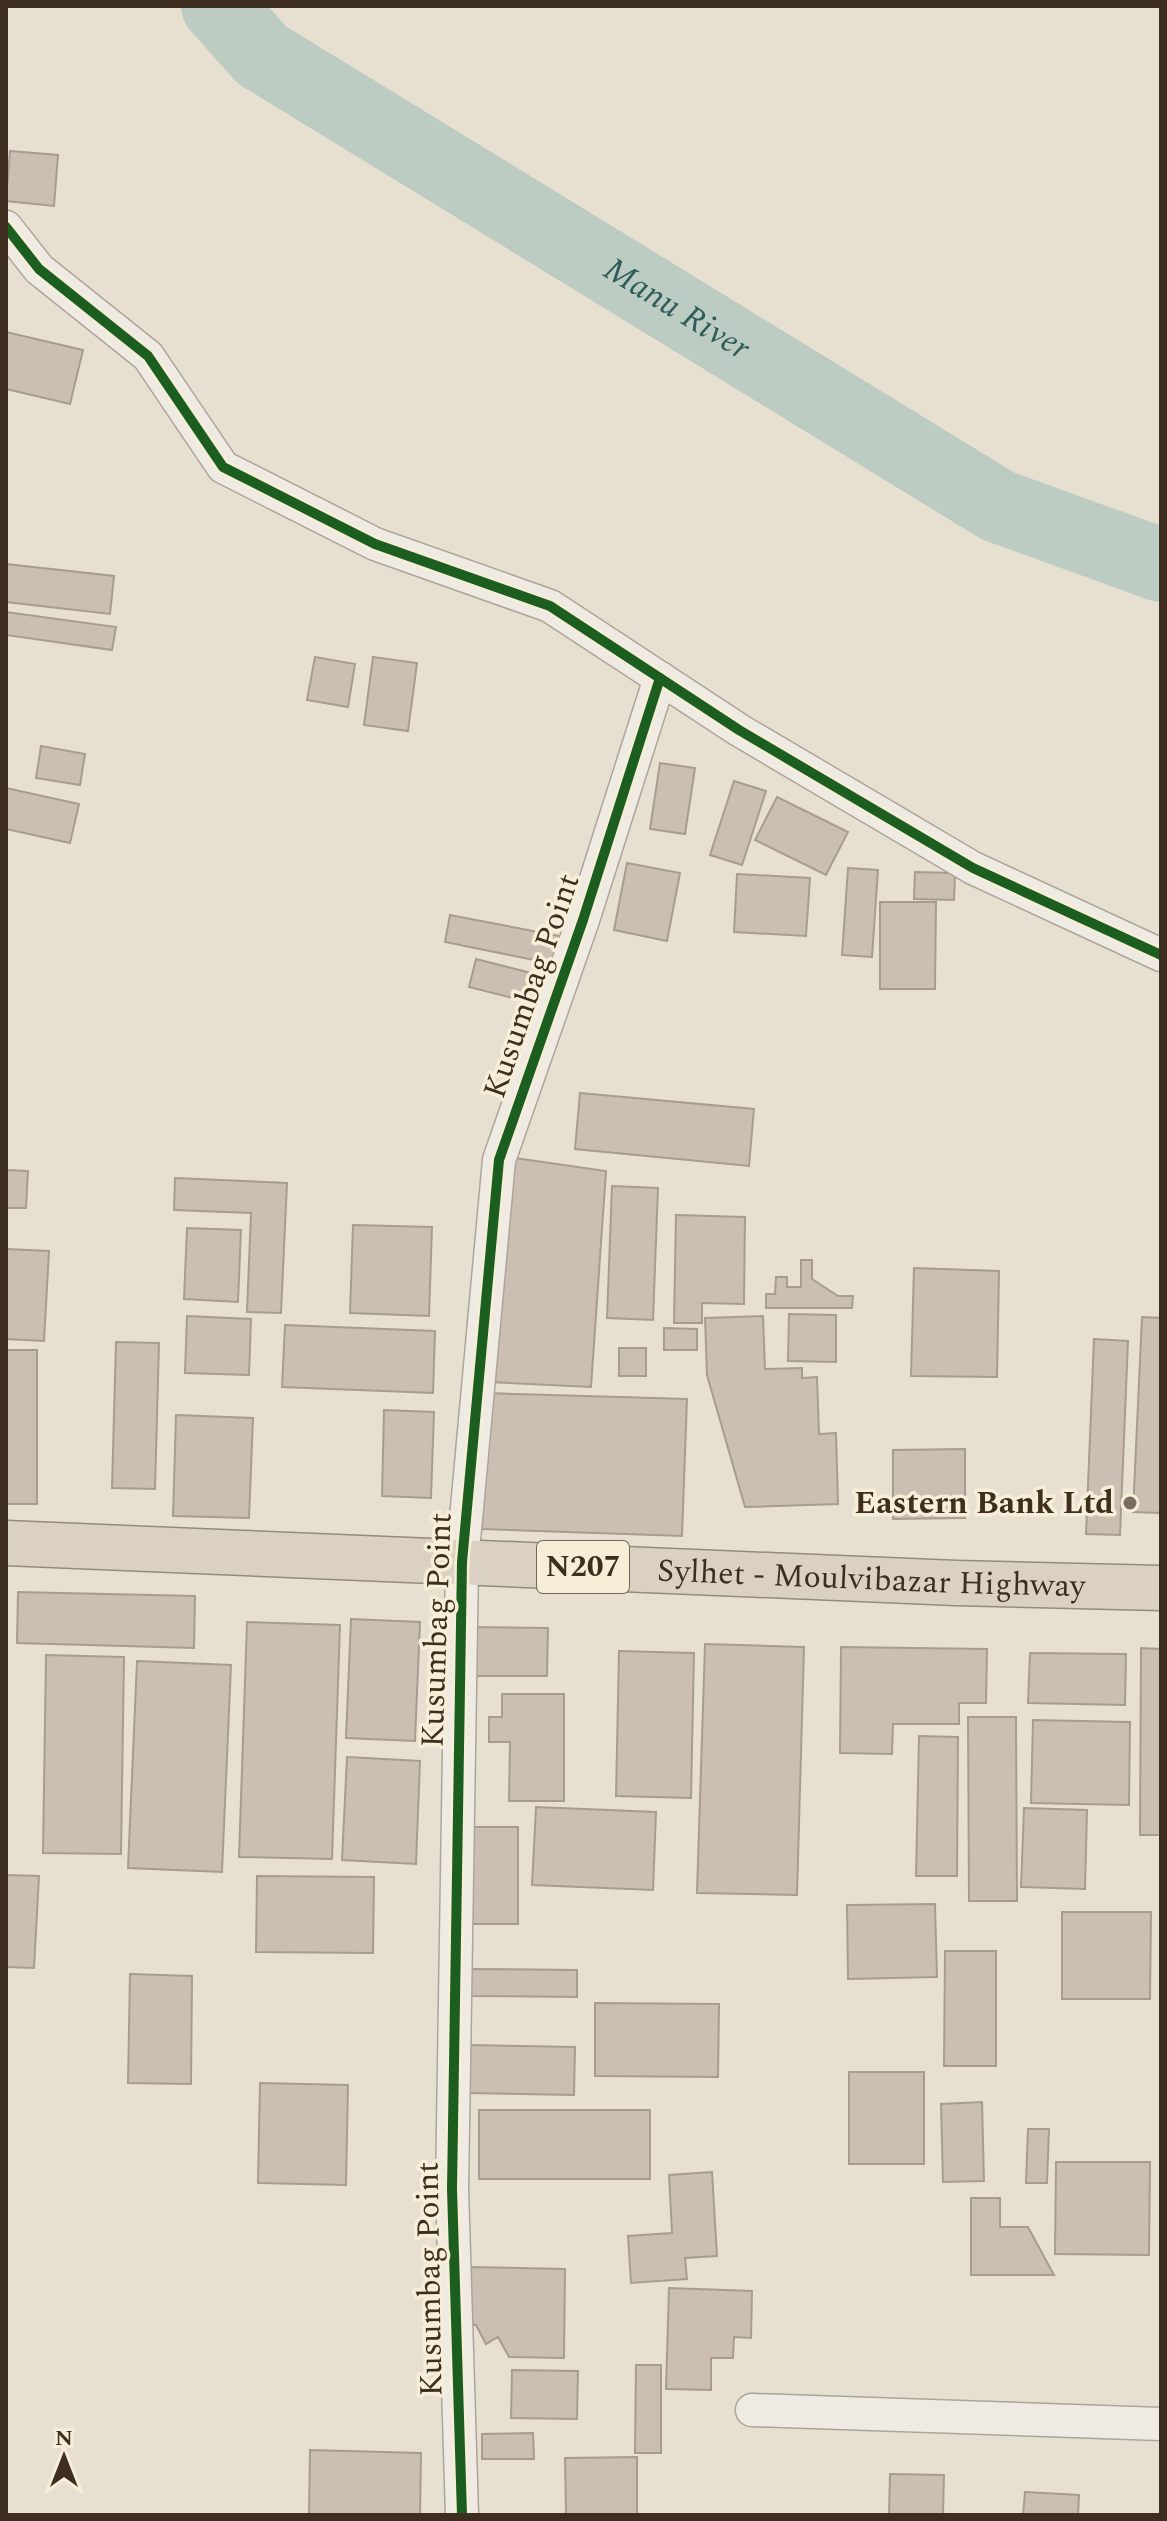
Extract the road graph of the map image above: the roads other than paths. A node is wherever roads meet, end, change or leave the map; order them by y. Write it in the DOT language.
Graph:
graph roads {
  1 [pos="6,227"];
  2 [pos="660,678"];
  3 [pos="1161,955"];
  4 [pos="6,1543"];
  5 [pos="462,1562"];
  6 [pos="1161,1588"];
  7 [pos="752,2410"];
  8 [pos="1161,2424"];
  9 [pos="462,2515"];
  1 -- 2 [label="street"];
  2 -- 3 [label="street"];
  2 -- 5 [label="street, Kusumbag Point"];
  4 -- 5 [label="highway, Sylhet - Moulvibazar Highway / N207"];
  5 -- 6 [label="highway, Sylhet - Moulvibazar Highway / N207"];
  5 -- 9 [label="street, Kusumbag Point"];
  7 -- 8 [label="street"];
}
